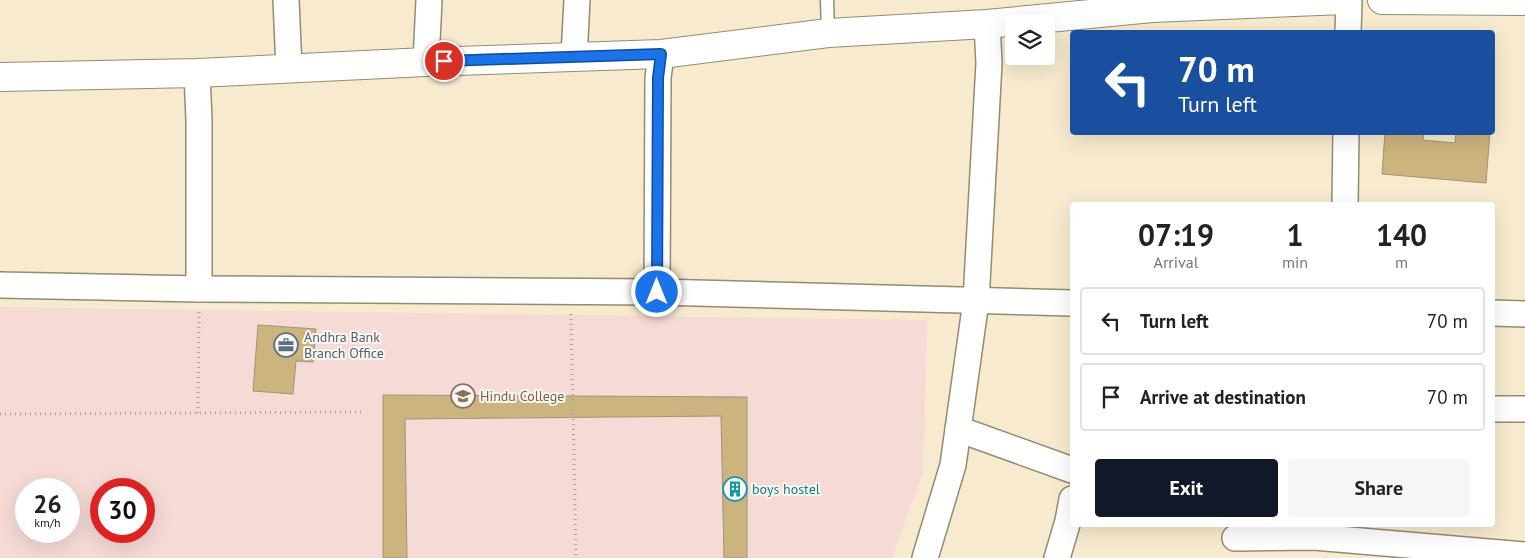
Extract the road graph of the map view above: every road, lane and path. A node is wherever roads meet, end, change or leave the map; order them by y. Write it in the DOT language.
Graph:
graph roads {
  1 [pos="286,0"];
  2 [pos="429,0"];
  3 [pos="577,0"];
  4 [pos="827,0"];
  5 [pos="1344,0"];
  6 [pos="1349,0"];
  7 [pos="1382,0"];
  8 [pos="1525,1"];
  9 [pos="1152,4"];
  10 [pos="1348,30"];
  11 [pos="828,33"];
  12 [pos="988,44"];
  13 [pos="574,57"];
  14 [pos="426,62"];
  15 [pos="289,69"];
  16 [pos="197,73"];
  17 [pos="659,75"];
  18 [pos="0,77"];
  19 [pos="1346,135"];
  20 [pos="1345,202"];
  21 [pos="0,285"];
  22 [pos="199,289"];
  23 [pos="570,292"];
  24 [pos="657,292"];
  25 [pos="976,302"];
  26 [pos="1070,303"];
  27 [pos="1495,313"];
  28 [pos="1525,314"];
  29 [pos="1495,409"];
  30 [pos="1525,410"];
  31 [pos="366,412"];
  32 [pos="198,413"];
  33 [pos="0,414"];
  34 [pos="958,429"];
  35 [pos="1070,469"];
  36 [pos="1070,510"];
  37 [pos="1235,540"];
  38 [pos="1525,554"];
  39 [pos="576,558"];
  40 [pos="925,558"];
  41 [pos="1057,558"];
  1 -- 15 [label="street"];
  2 -- 14 [label="street"];
  3 -- 13 [label="street"];
  4 -- 11 [label="lane"];
  5 -- 9 [label="main road"];
  6 -- 10 [label="street"];
  7 -- 8 [label="main road"];
  9 -- 12 [label="main road"];
  11 -- 12 [label="main road"];
  11 -- 17 [label="main road"];
  12 -- 25 [label="street"];
  13 -- 14 [label="main road"];
  13 -- 17 [label="main road"];
  14 -- 15 [label="main road"];
  15 -- 16 [label="main road"];
  16 -- 18 [label="main road"];
  16 -- 22 [label="street"];
  17 -- 24 [label="street"];
  19 -- 20 [label="street"];
  21 -- 22 [label="street"];
  22 -- 23 [label="street"];
  22 -- 32 [label="path"];
  23 -- 24 [label="street"];
  23 -- 39 [label="path"];
  24 -- 25 [label="street"];
  25 -- 26 [label="street"];
  25 -- 34 [label="street"];
  27 -- 28 [label="street"];
  29 -- 30 [label="street"];
  31 -- 32 [label="path"];
  32 -- 33 [label="path"];
  34 -- 35 [label="street"];
  34 -- 40 [label="street"];
  36 -- 41 [label="street"];
  37 -- 38 [label="street"];
}
